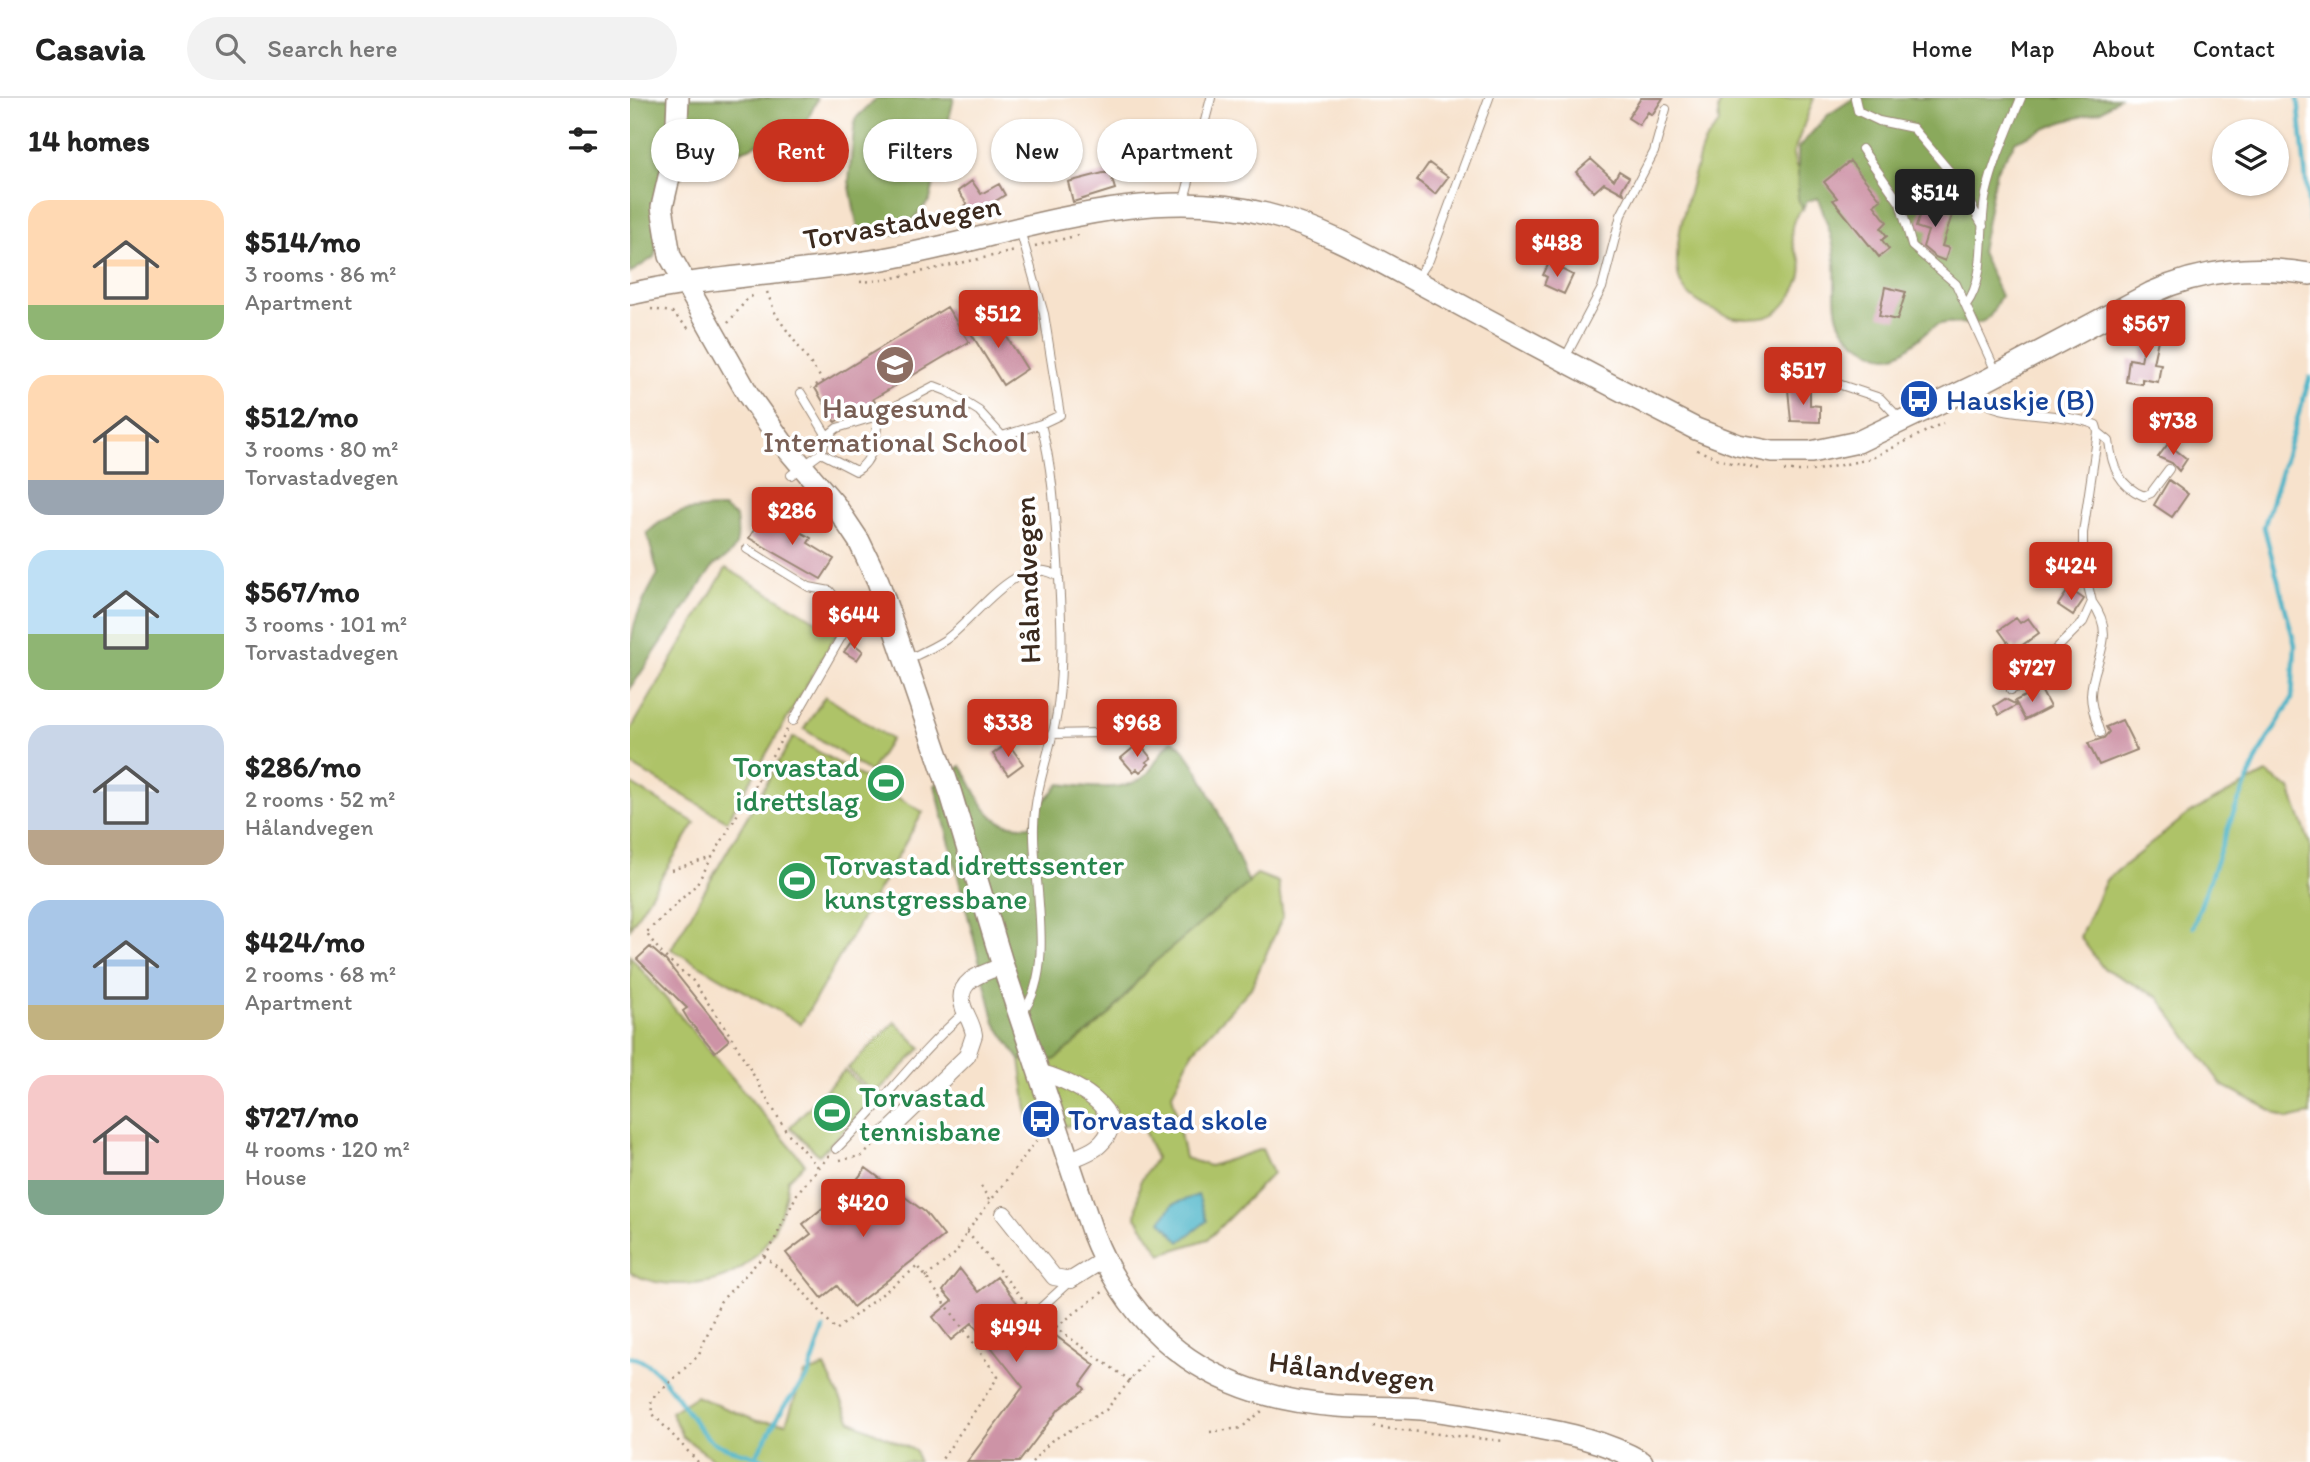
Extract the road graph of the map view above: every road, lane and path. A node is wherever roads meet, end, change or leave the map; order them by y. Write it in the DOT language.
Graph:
graph roads {
  1 [pos="678,98"];
  2 [pos="1211,98"];
  3 [pos="1489,98"];
  4 [pos="1855,98"];
  5 [pos="2021,98"];
  6 [pos="1666,109"];
  7 [pos="1862,149"];
  8 [pos="1183,204"];
  9 [pos="1983,226"];
  10 [pos="1020,230"];
  11 [pos="2310,274"];
  12 [pos="1415,281"];
  13 [pos="687,284"];
  14 [pos="767,292"];
  15 [pos="637,302"];
  16 [pos="1966,305"];
  17 [pos="696,337"];
  18 [pos="1564,360"];
  19 [pos="1997,374"];
  20 [pos="1823,379"];
  21 [pos="1976,386"];
  22 [pos="802,393"];
  23 [pos="877,416"];
  24 [pos="1902,423"];
  25 [pos="1041,424"];
  26 [pos="2098,432"];
  27 [pos="827,436"];
  28 [pos="821,453"];
  29 [pos="2169,469"];
  30 [pos="796,470"];
  31 [pos="747,548"];
  32 [pos="1059,577"];
  33 [pos="2092,602"];
  34 [pos="872,604"];
  35 [pos="848,625"];
  36 [pos="906,660"];
  37 [pos="2011,690"];
  38 [pos="793,721"];
  39 [pos="1145,733"];
  40 [pos="2100,733"];
  41 [pos="1052,734"];
  42 [pos="713,857"];
  43 [pos="671,870"];
  44 [pos="1003,966"];
  45 [pos="965,1012"];
  46 [pos="1019,1015"];
  47 [pos="1038,1072"];
  48 [pos="886,1135"];
  49 [pos="1044,1140"];
  50 [pos="836,1149"];
  51 [pos="826,1159"];
  52 [pos="1068,1161"];
  53 [pos="818,1167"];
  54 [pos="981,1186"];
  55 [pos="990,1202"];
  56 [pos="1004,1214"];
  57 [pos="967,1232"];
  58 [pos="764,1256"];
  59 [pos="1103,1260"];
  60 [pos="926,1277"];
  61 [pos="1071,1280"];
  62 [pos="1109,1299"];
  63 [pos="1035,1313"];
  64 [pos="1055,1327"];
  65 [pos="1147,1345"];
  66 [pos="1132,1382"];
  67 [pos="1260,1411"];
  68 [pos="1370,1426"];
  69 [pos="1209,1432"];
  70 [pos="1507,1442"];
  71 [pos="698,1462"];
  72 [pos="940,1462"];
  73 [pos="1032,1462"];
  74 [pos="1642,1462"];
  1 -- 13 [label="main road, Hålandvegen"];
  2 -- 8 [label="lane"];
  3 -- 12 [label="lane"];
  4 -- 9 [label="lane"];
  5 -- 9 [label="lane"];
  6 -- 18 [label="lane"];
  7 -- 16 [label="lane"];
  8 -- 10 [label="main road, Torvastadvegen"];
  8 -- 12 [label="main road, Torvastadvegen"];
  9 -- 16 [label="lane"];
  10 -- 13 [label="main road, Torvastadvegen"];
  10 -- 25 [label="lane"];
  11 -- 19 [label="main road, Torvastadvegen"];
  12 -- 18 [label="main road, Torvastadvegen"];
  13 -- 15 [label="main road, Torvastadvegen"];
  13 -- 30 [label="main road, Hålandvegen"];
  14 -- 22 [label="path"];
  15 -- 17 [label="path"];
  16 -- 19 [label="lane"];
  18 -- 24 [label="main road, Torvastadvegen"];
  19 -- 21 [label="main road, Torvastadvegen"];
  20 -- 24 [label="lane"];
  21 -- 24 [label="main road, Torvastadvegen"];
  21 -- 26 [label="lane"];
  22 -- 27 [label="lane"];
  23 -- 25 [label="lane"];
  23 -- 27 [label="lane"];
  23 -- 28 [label="lane"];
  25 -- 32 [label="lane, Hålandvegen"];
  26 -- 29 [label="lane"];
  26 -- 33 [label="lane"];
  27 -- 28 [label="lane"];
  28 -- 30 [label="lane"];
  30 -- 36 [label="main road, Hålandvegen"];
  31 -- 35 [label="lane"];
  32 -- 36 [label="lane"];
  32 -- 41 [label="lane, Hålandvegen"];
  33 -- 37 [label="lane"];
  33 -- 40 [label="lane"];
  34 -- 35 [label="lane"];
  35 -- 38 [label="lane"];
  36 -- 44 [label="main road, Hålandvegen"];
  38 -- 42 [label="path"];
  39 -- 41 [label="lane"];
  41 -- 46 [label="lane, Hålandvegen"];
  42 -- 43 [label="path"];
  42 -- 53 [label="path"];
  44 -- 45 [label="street"];
  44 -- 46 [label="main road, Hålandvegen"];
  45 -- 48 [label="street"];
  45 -- 50 [label="lane"];
  46 -- 47 [label="main road, Hålandvegen"];
  47 -- 52 [label="main road, Hålandvegen"];
  47 -- 52 [label="street"];
  48 -- 51 [label="path"];
  49 -- 55 [label="path"];
  50 -- 51 [label="path"];
  51 -- 53 [label="path"];
  52 -- 59 [label="main road, Hålandvegen"];
  53 -- 58 [label="path"];
  54 -- 55 [label="path"];
  55 -- 57 [label="path"];
  56 -- 61 [label="street"];
  57 -- 60 [label="path"];
  57 -- 63 [label="path"];
  58 -- 60 [label="path"];
  58 -- 71 [label="path"];
  59 -- 61 [label="street"];
  59 -- 74 [label="main road, Hålandvegen"];
  60 -- 72 [label="path"];
  61 -- 63 [label="lane"];
  62 -- 64 [label="path"];
  63 -- 64 [label="path"];
  64 -- 66 [label="path"];
  65 -- 66 [label="path"];
  66 -- 73 [label="path"];
  67 -- 69 [label="path"];
  68 -- 70 [label="path"];
}
